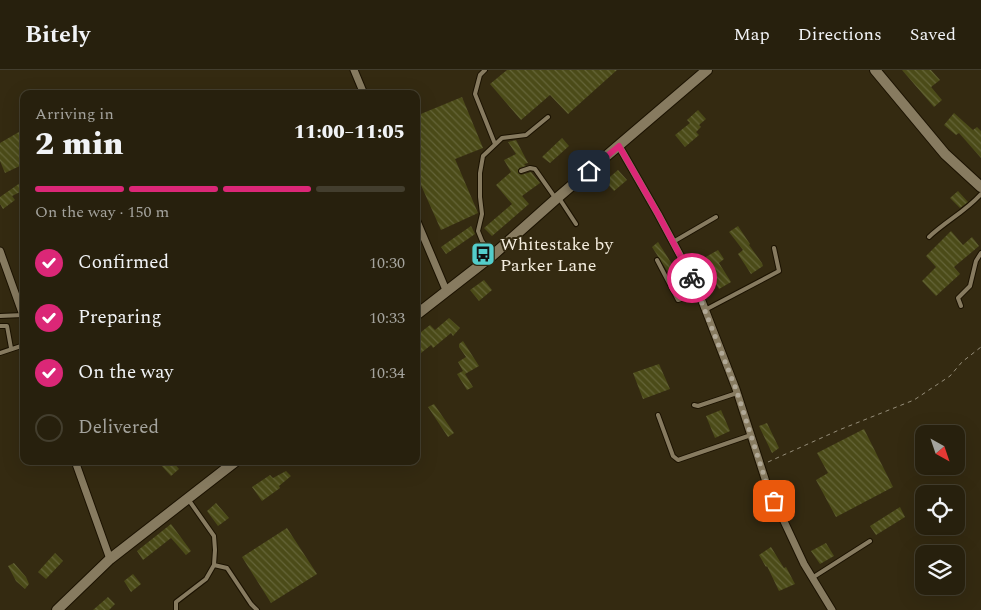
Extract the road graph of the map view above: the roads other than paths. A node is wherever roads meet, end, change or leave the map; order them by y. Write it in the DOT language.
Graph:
graph roads {
  1 [pos="354,70"];
  2 [pos="485,70"];
  3 [pos="875,70"];
  4 [pos="704,72"];
  5 [pos="362,90"];
  6 [pos="548,117"];
  7 [pos="495,144"];
  8 [pos="619,146"];
  9 [pos="521,171"];
  10 [pos="981,187"];
  11 [pos="981,194"];
  12 [pos="557,198"];
  13 [pos="716,217"];
  14 [pos="576,224"];
  15 [pos="420,228"];
  16 [pos="929,237"];
  17 [pos="673,242"];
  18 [pos="774,248"];
  19 [pos="0,251"];
  20 [pos="981,253"];
  21 [pos="493,255"];
  22 [pos="656,260"];
  23 [pos="446,290"];
  24 [pos="699,294"];
  25 [pos="961,306"];
  26 [pos="20,308"];
  27 [pos="705,310"];
  28 [pos="420,312"];
  29 [pos="0,316"];
  30 [pos="20,316"];
  31 [pos="0,326"];
  32 [pos="20,346"];
  33 [pos="11,348"];
  34 [pos="0,353"];
  35 [pos="737,393"];
  36 [pos="694,405"];
  37 [pos="658,415"];
  38 [pos="751,435"];
  39 [pos="76,465"];
  40 [pos="231,465"];
  41 [pos="188,499"];
  42 [pos="870,541"];
  43 [pos="110,559"];
  44 [pos="214,565"];
  45 [pos="812,578"];
  46 [pos="57,610"];
  47 [pos="176,610"];
  48 [pos="257,610"];
  49 [pos="832,610"];
  1 -- 5 [label="street"];
  2 -- 7 [label="lane"];
  3 -- 10 [label="street"];
  4 -- 8 [label="street"];
  6 -- 7 [label="lane"];
  7 -- 21 [label="lane"];
  8 -- 12 [label="street"];
  8 -- 17 [label="street"];
  9 -- 12 [label="lane"];
  11 -- 16 [label="lane"];
  12 -- 14 [label="lane"];
  12 -- 21 [label="street"];
  13 -- 17 [label="lane"];
  15 -- 23 [label="street"];
  17 -- 24 [label="street"];
  18 -- 27 [label="lane"];
  19 -- 26 [label="street"];
  20 -- 25 [label="lane"];
  21 -- 23 [label="street"];
  22 -- 24 [label="lane"];
  23 -- 28 [label="street"];
  24 -- 27 [label="street"];
  27 -- 35 [label="street"];
  29 -- 30 [label="lane"];
  31 -- 33 [label="lane"];
  32 -- 33 [label="lane"];
  33 -- 34 [label="lane"];
  35 -- 36 [label="lane"];
  35 -- 38 [label="street"];
  37 -- 38 [label="lane"];
  38 -- 45 [label="street"];
  39 -- 43 [label="street"];
  40 -- 41 [label="street"];
  41 -- 43 [label="street"];
  41 -- 44 [label="lane"];
  42 -- 45 [label="lane"];
  43 -- 46 [label="street"];
  44 -- 47 [label="lane"];
  44 -- 48 [label="lane"];
  45 -- 49 [label="street"];
}
